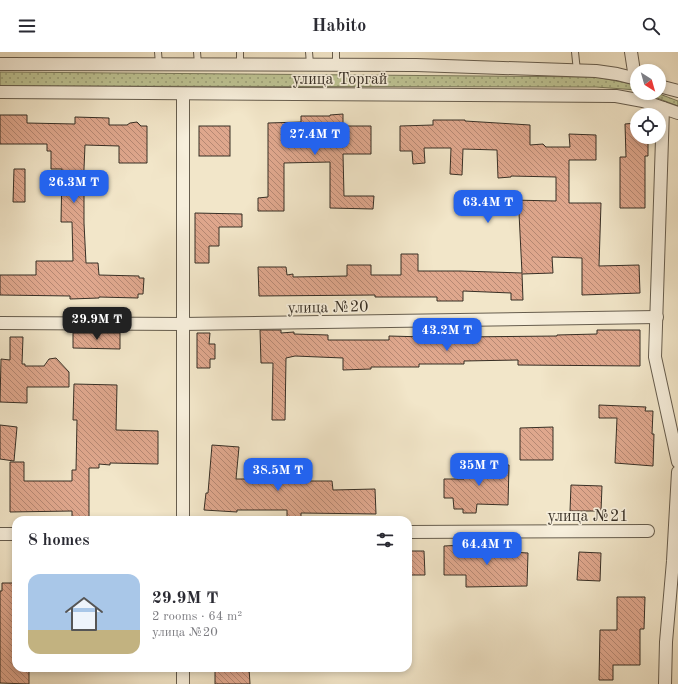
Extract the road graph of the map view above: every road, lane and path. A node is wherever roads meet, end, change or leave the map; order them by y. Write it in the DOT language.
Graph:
graph roads {
  1 [pos="309,52"];
  2 [pos="336,52"];
  3 [pos="575,52"];
  4 [pos="631,52"];
  5 [pos="158,58"];
  6 [pos="198,58"];
  7 [pos="240,58"];
  8 [pos="0,64"];
  9 [pos="310,64"];
  10 [pos="633,64"];
  11 [pos="336,65"];
  12 [pos="578,71"];
  13 [pos="630,77"];
  14 [pos="666,88"];
  15 [pos="678,91"];
  16 [pos="0,92"];
  17 [pos="183,94"];
  18 [pos="663,108"];
  19 [pos="666,109"];
  20 [pos="678,114"];
  21 [pos="662,144"];
  22 [pos="657,317"];
  23 [pos="0,323"];
  24 [pos="182,324"];
  25 [pos="674,423"];
  26 [pos="678,462"];
  27 [pos="678,472"];
  28 [pos="183,516"];
  29 [pos="648,531"];
  30 [pos="412,532"];
  31 [pos="0,534"];
  32 [pos="12,534"];
  33 [pos="183,672"];
  34 [pos="183,684"];
  35 [pos="664,684"];
  1 -- 9 [label="lane"];
  2 -- 11 [label="lane"];
  3 -- 12 [label="lane"];
  4 -- 10 [label="street"];
  5 -- 6 [label="street, улица Торгай"];
  5 -- 8 [label="street, улица Торгай"];
  6 -- 7 [label="street, улица Торгай"];
  7 -- 9 [label="street, улица Торгай"];
  9 -- 11 [label="street, улица Торгай"];
  11 -- 12 [label="street, улица Торгай"];
  12 -- 13 [label="street, улица Торгай"];
  14 -- 15 [label="street"];
  16 -- 17 [label="street, улица Торгай"];
  17 -- 18 [label="street, улица Торгай"];
  17 -- 24 [label="street"];
  19 -- 20 [label="street, улица Торгай"];
  21 -- 22 [label="street"];
  22 -- 24 [label="street, улица №20"];
  22 -- 25 [label="street"];
  23 -- 24 [label="street, улица №20"];
  24 -- 28 [label="street"];
  25 -- 26 [label="street"];
  27 -- 35 [label="street"];
  29 -- 30 [label="street, улица №21"];
  31 -- 32 [label="street"];
  33 -- 34 [label="street"];
}
